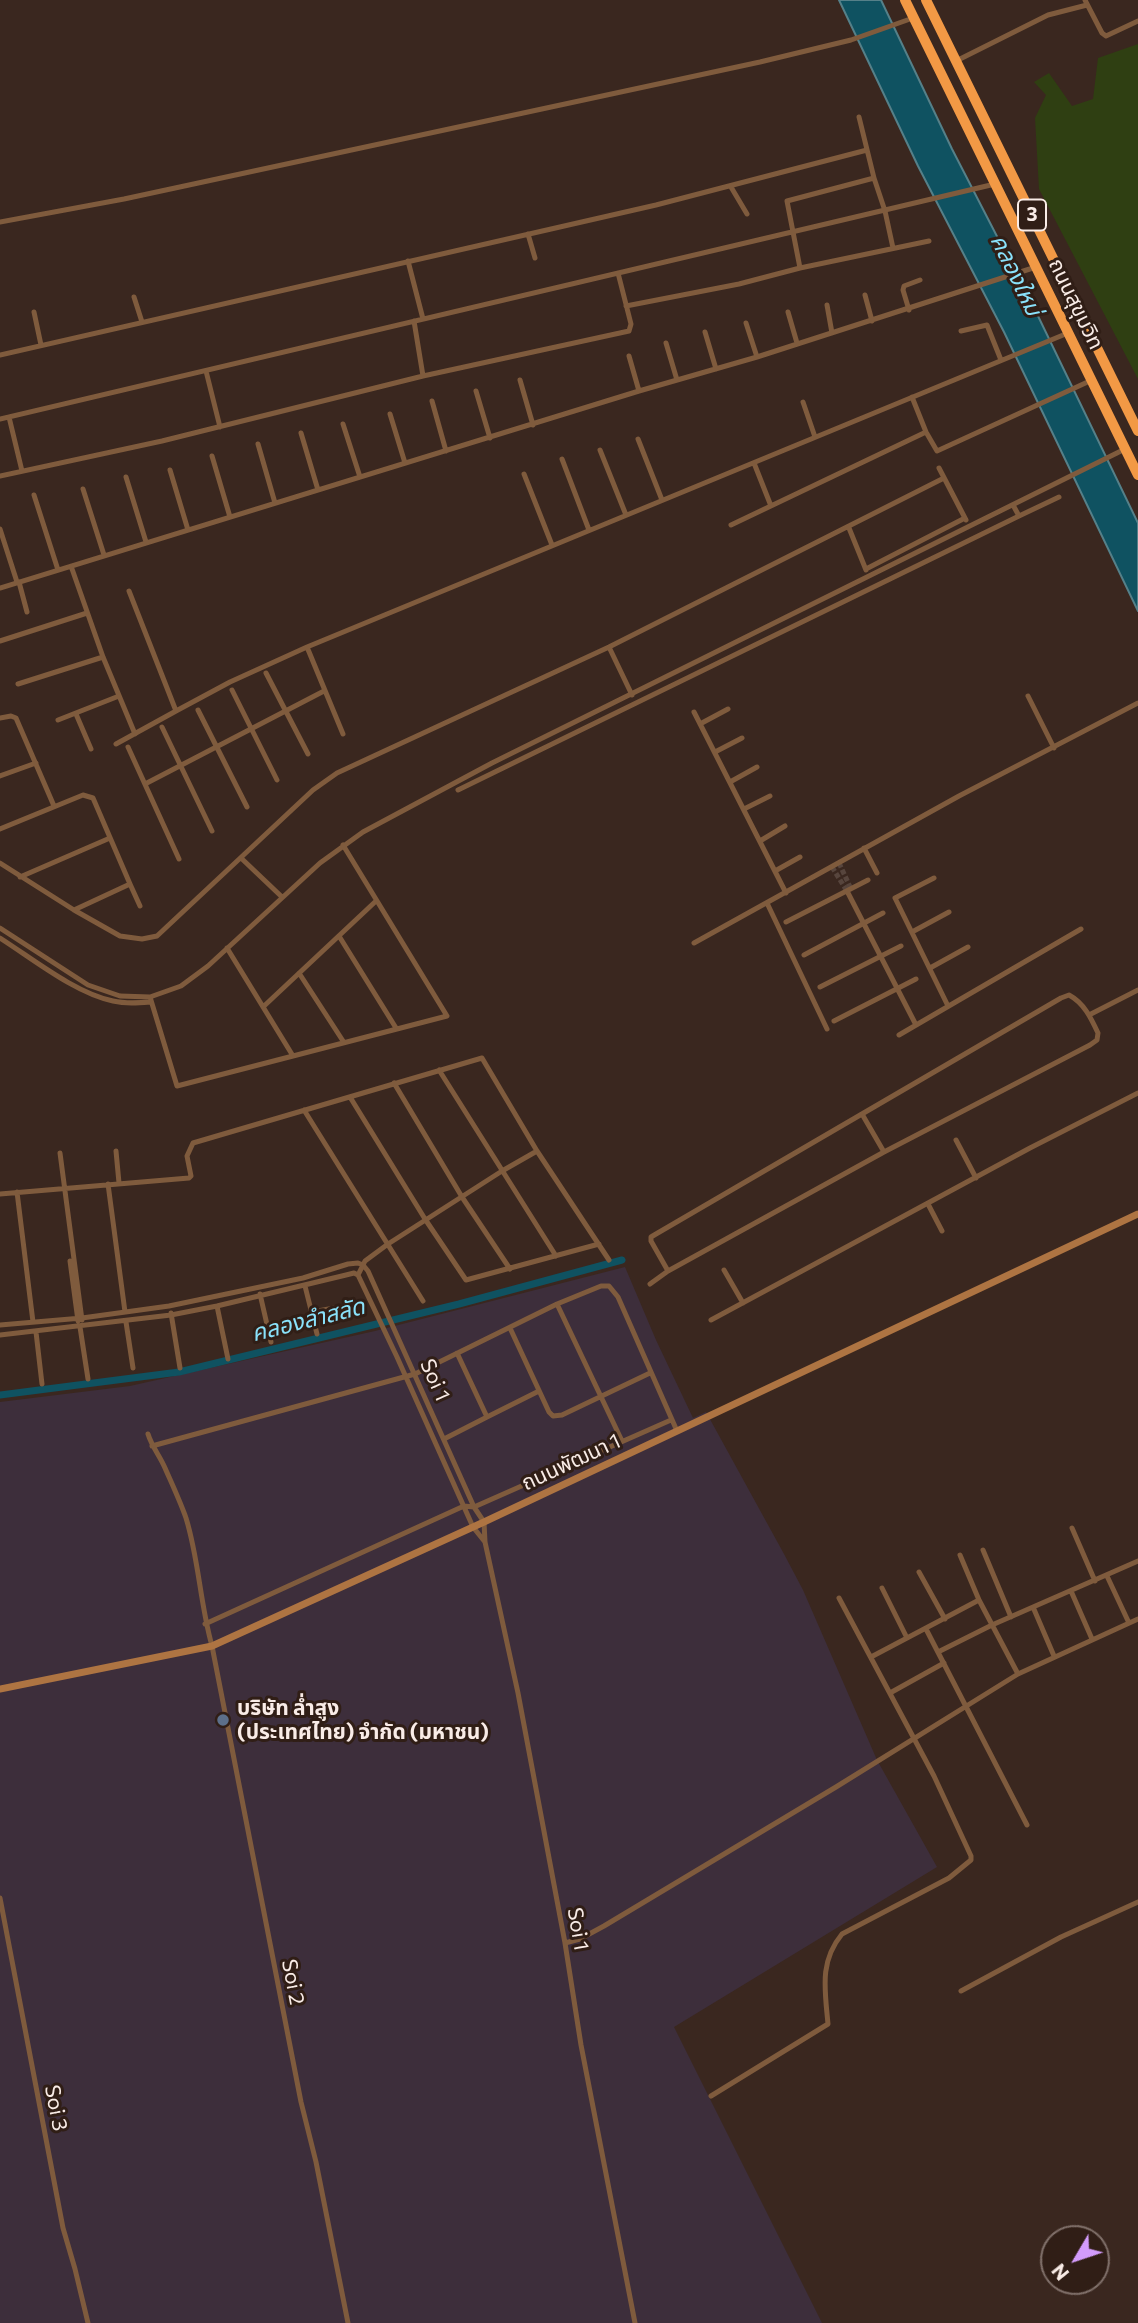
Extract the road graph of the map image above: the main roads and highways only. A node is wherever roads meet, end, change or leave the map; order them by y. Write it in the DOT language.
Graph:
graph roads {
  1 [pos="905,0"];
  2 [pos="926,0"];
  3 [pos="1138,431"];
  4 [pos="1138,475"];
  5 [pos="1138,1214"];
  6 [pos="0,1689"];
  1 -- 4 [label="highway, ถนนสุขุมวิท / 3"];
  2 -- 3 [label="highway, ถนนสุขุมวิท / 3"];
  5 -- 6 [label="main road, ถนนพัฒนา 1"];
}
